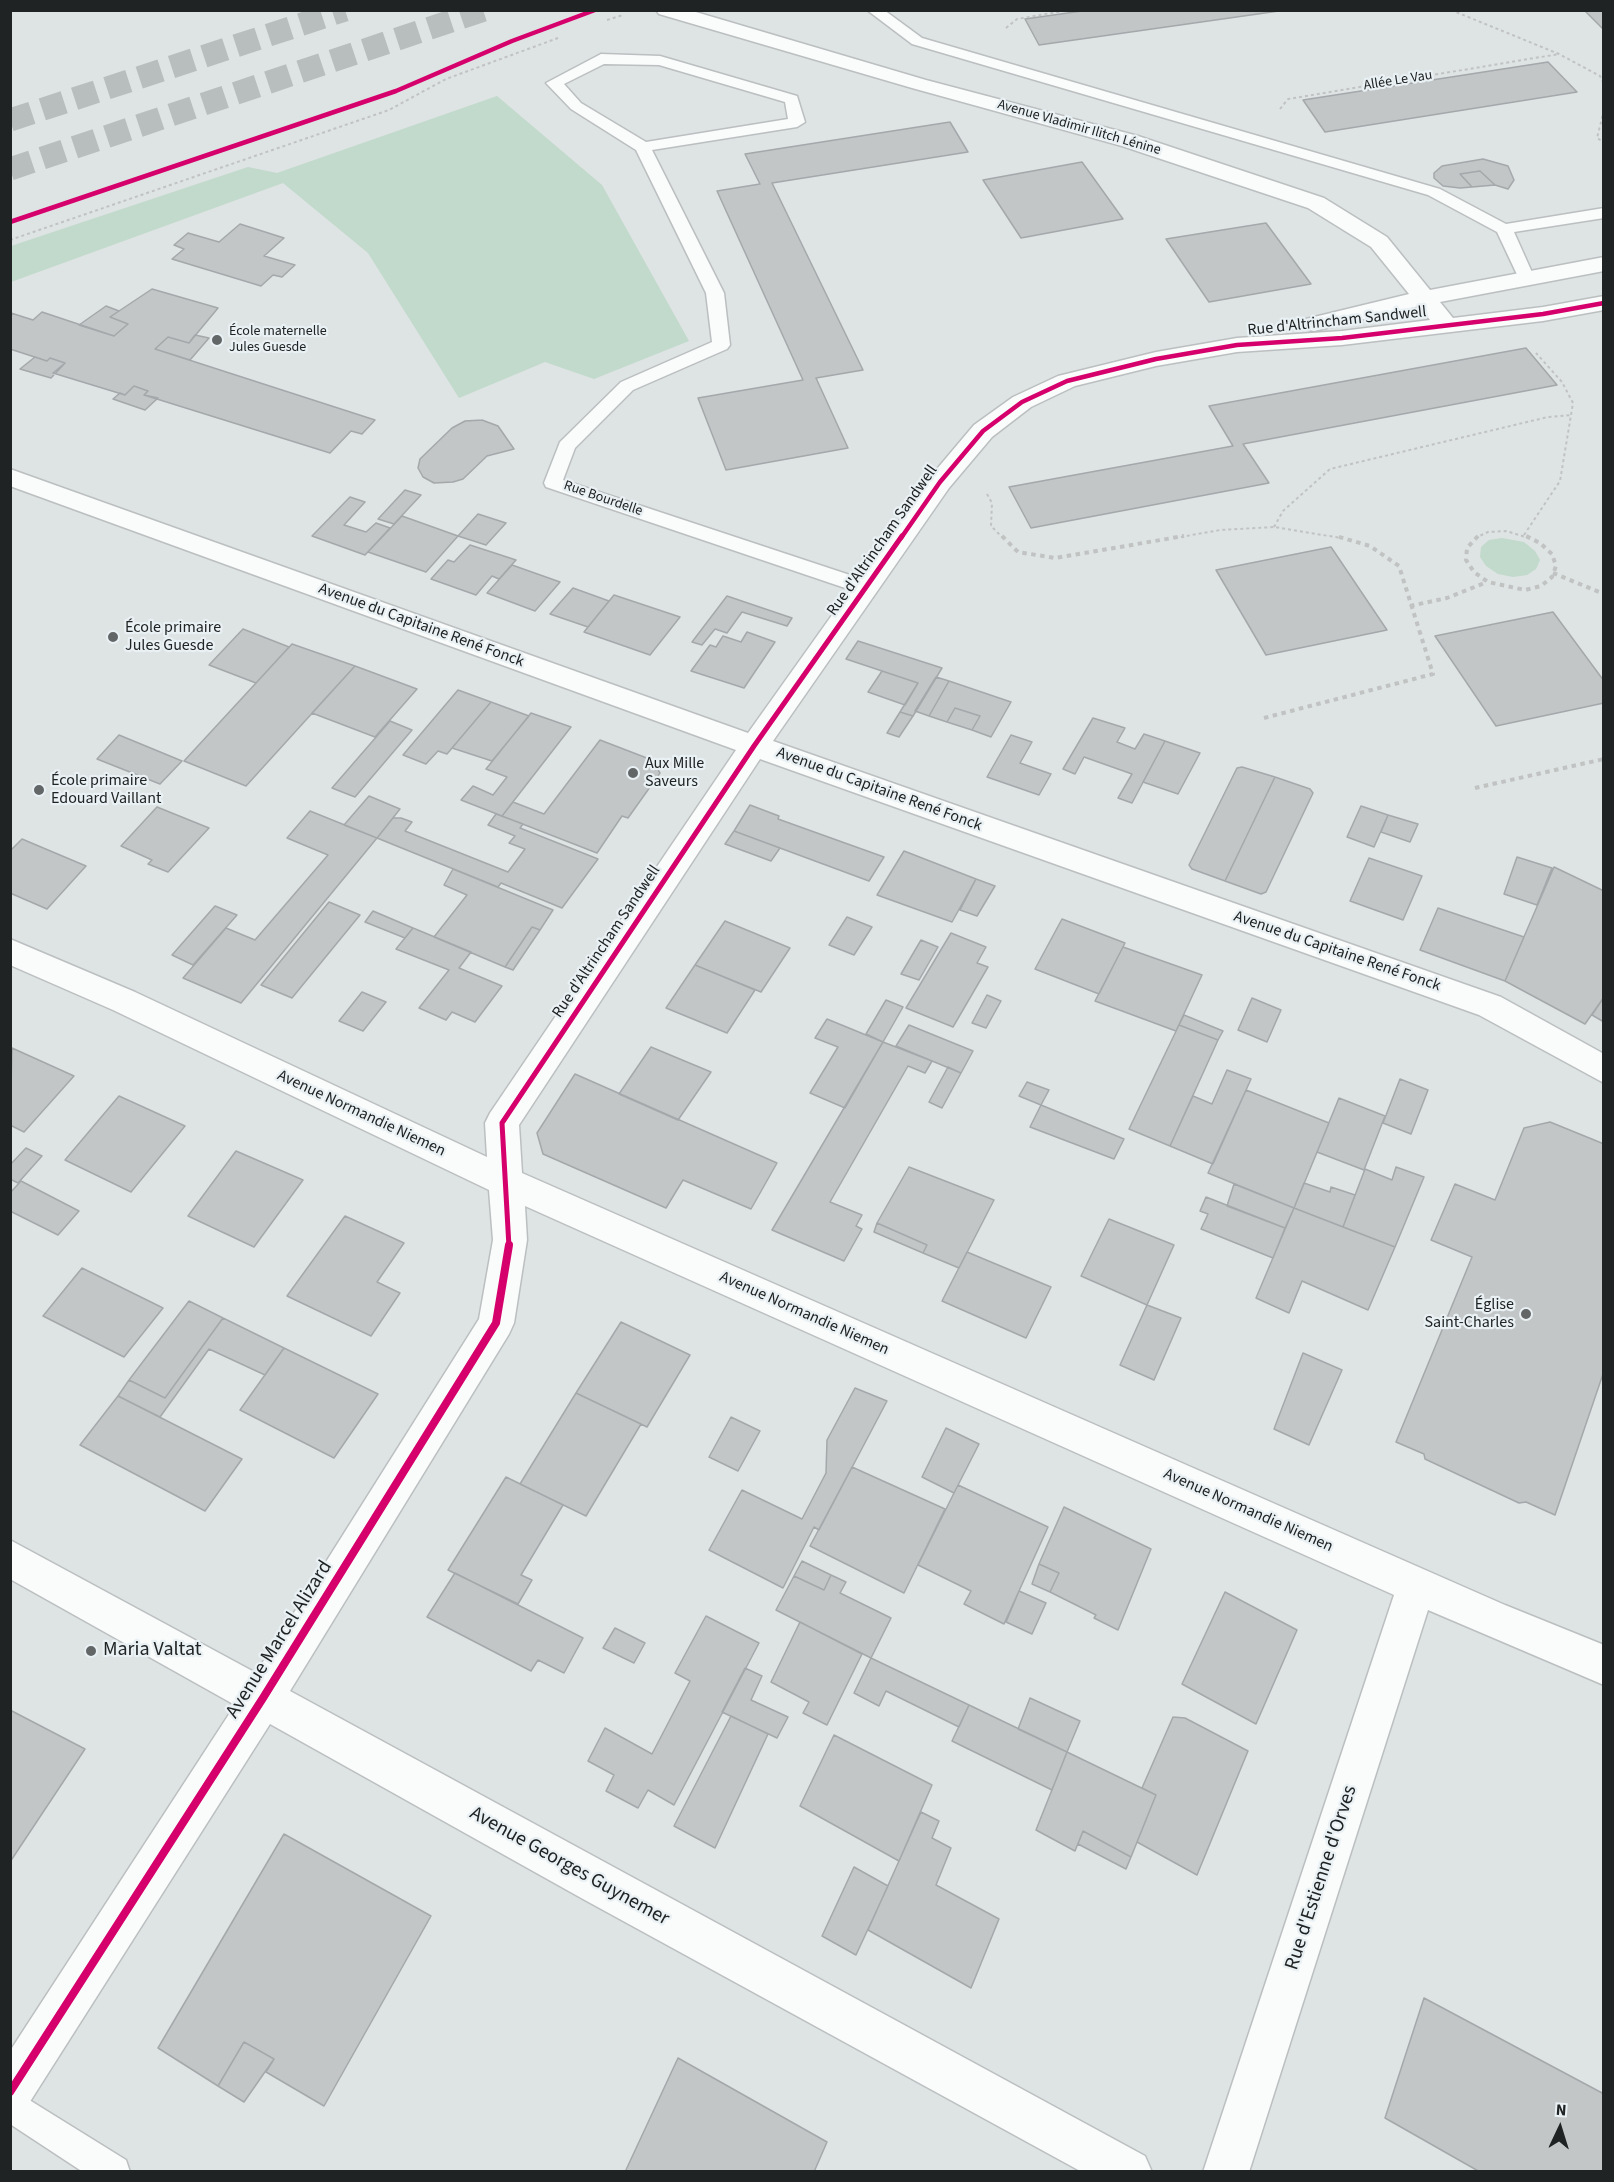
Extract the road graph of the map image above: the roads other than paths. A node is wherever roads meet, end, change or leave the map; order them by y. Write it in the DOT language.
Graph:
graph roads {
  1 [pos="666,10"];
  2 [pos="873,10"];
  3 [pos="643,147"];
  4 [pos="1604,213"];
  5 [pos="1504,229"];
  6 [pos="1604,264"];
  7 [pos="1527,279"];
  8 [pos="1424,298"];
  9 [pos="1604,303"];
  10 [pos="1446,325"];
  11 [pos="1237,345"];
  12 [pos="10,477"];
  13 [pos="867,588"];
  14 [pos="754,746"];
  15 [pos="10,951"];
  16 [pos="1604,1070"];
  17 [pos="504,1181"];
  18 [pos="10,1558"];
  19 [pos="1417,1585"];
  20 [pos="1604,1665"];
  21 [pos="263,1698"];
  22 [pos="10,2092"];
  23 [pos="10,2104"];
  24 [pos="114,2172"];
  25 [pos="1129,2172"];
  26 [pos="1226,2172"];
  1 -- 8 [label="street, Avenue Vladimir Ilitch Lénine"];
  2 -- 5 [label="lane"];
  3 -- 3 [label="lane"];
  3 -- 13 [label="lane, Rue Bourdelle"];
  4 -- 5 [label="lane"];
  5 -- 7 [label="lane"];
  6 -- 7 [label="street, Rue d'Altrincham Sandwell"];
  7 -- 8 [label="street, Rue d'Altrincham Sandwell"];
  8 -- 10 [label="street, Avenue Vladimir Ilitch Lénine"];
  8 -- 11 [label="street, Rue d'Altrincham Sandwell"];
  9 -- 10 [label="street, Rue d'Altrincham Sandwell"];
  10 -- 11 [label="street, Rue d'Altrincham Sandwell"];
  11 -- 13 [label="street, Rue d'Altrincham Sandwell"];
  12 -- 14 [label="street, Avenue du Capitaine René Fonck"];
  13 -- 14 [label="street, Rue d'Altrincham Sandwell"];
  14 -- 16 [label="street, Avenue du Capitaine René Fonck"];
  14 -- 17 [label="street, Rue d'Altrincham Sandwell"];
  15 -- 17 [label="street, Avenue Normandie Niemen"];
  17 -- 19 [label="street, Avenue Normandie Niemen"];
  17 -- 21 [label="street, Avenue Marcel Alizard"];
  18 -- 21 [label="street, Avenue Georges Guynemer"];
  19 -- 20 [label="street, Avenue Normandie Niemen"];
  19 -- 26 [label="street, Rue d'Estienne d'Orves"];
  21 -- 22 [label="street, Avenue Marcel Alizard"];
  21 -- 25 [label="street, Avenue Georges Guynemer"];
  23 -- 24 [label="lane"];
}
